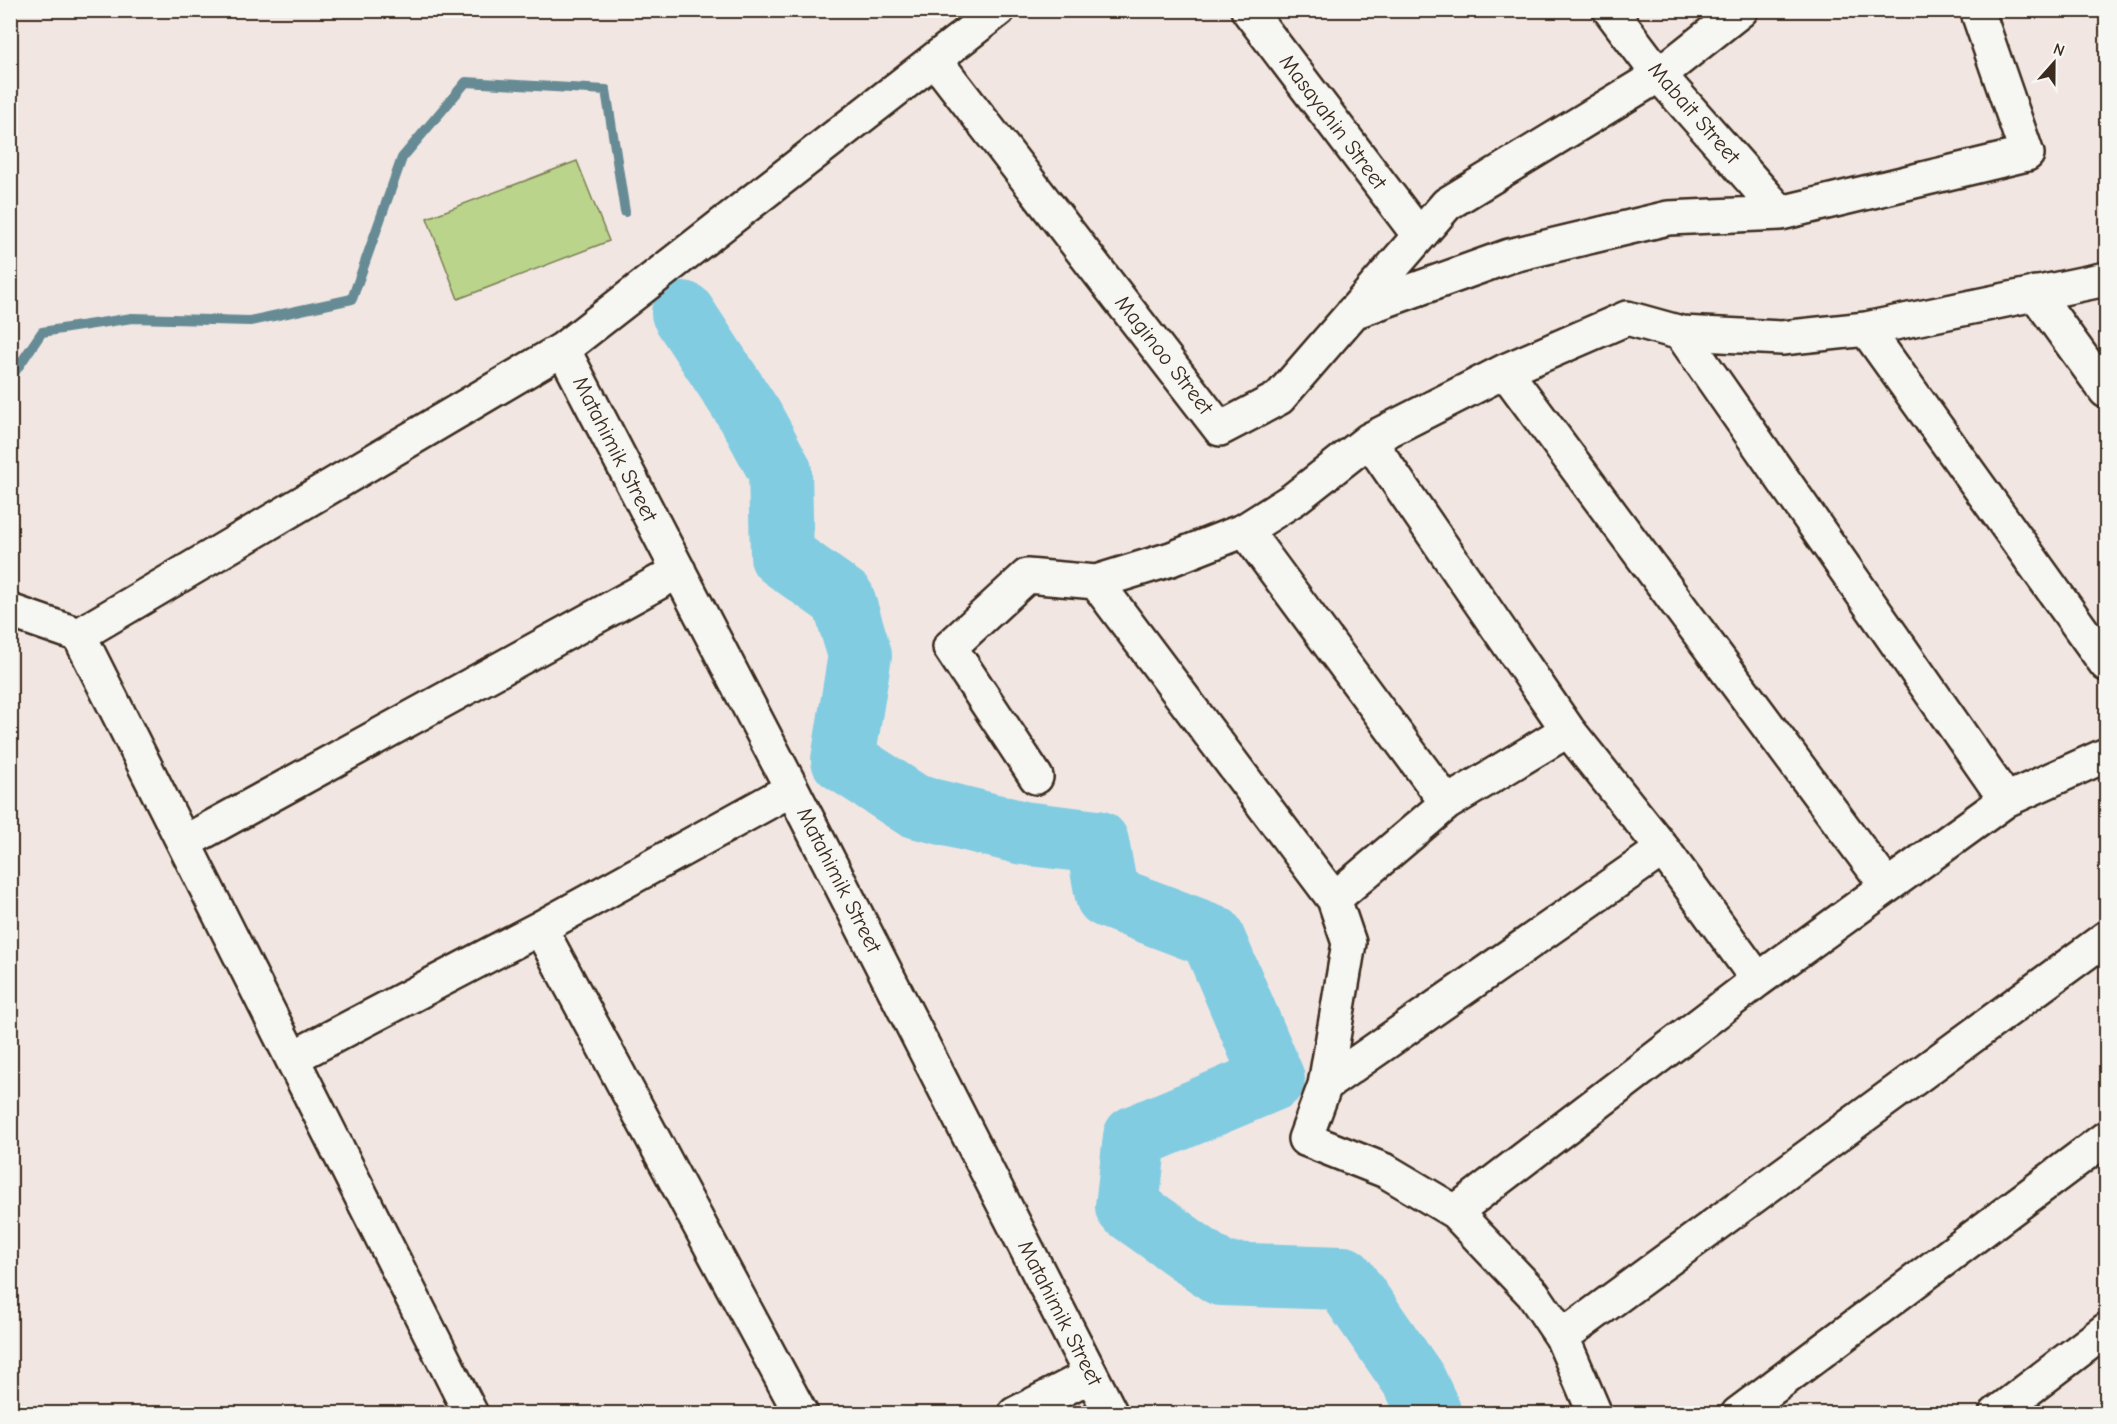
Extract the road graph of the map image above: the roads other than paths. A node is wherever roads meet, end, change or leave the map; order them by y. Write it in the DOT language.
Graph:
graph roads {
  1 [pos="998,10"];
  2 [pos="1248,10"];
  3 [pos="1610,10"];
  4 [pos="1741,10"];
  5 [pos="1977,10"];
  6 [pos="935,60"];
  7 [pos="1659,75"];
  8 [pos="1781,213"];
  9 [pos="1418,234"];
  10 [pos="2106,279"];
  11 [pos="2035,293"];
  12 [pos="1353,312"];
  13 [pos="1866,329"];
  14 [pos="1680,333"];
  15 [pos="563,349"];
  16 [pos="1505,371"];
  17 [pos="2106,391"];
  18 [pos="1369,440"];
  19 [pos="1245,530"];
  20 [pos="679,572"];
  21 [pos="1096,582"];
  22 [pos="10,612"];
  23 [pos="79,634"];
  24 [pos="2106,664"];
  25 [pos="1568,730"];
  26 [pos="2106,755"];
  27 [pos="1036,777"];
  28 [pos="792,789"];
  29 [pos="2006,800"];
  30 [pos="1447,803"];
  31 [pos="185,842"];
  32 [pos="1663,849"];
  33 [pos="1886,885"];
  34 [pos="1334,899"];
  35 [pos="540,928"];
  36 [pos="2106,938"];
  37 [pos="1758,980"];
  38 [pos="294,1057"];
  39 [pos="1325,1085"];
  40 [pos="2106,1138"];
  41 [pos="1455,1212"];
  42 [pos="2106,1330"];
  43 [pos="1562,1337"];
  44 [pos="1092,1375"];
  45 [pos="471,1413"];
  46 [pos="801,1413"];
  47 [pos="1015,1413"];
  48 [pos="1112,1413"];
  49 [pos="1595,1413"];
  50 [pos="1738,1413"];
  51 [pos="1996,1413"];
  1 -- 6 [label="street"];
  2 -- 9 [label="street, Masayahin Street"];
  3 -- 7 [label="street, Mabait Street"];
  4 -- 7 [label="street, Maginoo Street"];
  5 -- 8 [label="street"];
  6 -- 12 [label="street, Maginoo Street"];
  6 -- 15 [label="street"];
  7 -- 8 [label="street, Mabait Street"];
  7 -- 9 [label="street, Maginoo Street"];
  8 -- 12 [label="street"];
  9 -- 12 [label="street, Maginoo Street"];
  10 -- 11 [label="street"];
  11 -- 13 [label="street"];
  11 -- 17 [label="street"];
  13 -- 14 [label="street"];
  13 -- 24 [label="street"];
  14 -- 16 [label="street"];
  14 -- 29 [label="street"];
  15 -- 20 [label="street, Matahimik Street"];
  15 -- 23 [label="street"];
  16 -- 18 [label="street"];
  16 -- 33 [label="street"];
  18 -- 19 [label="street"];
  18 -- 25 [label="street"];
  19 -- 21 [label="street"];
  19 -- 30 [label="street"];
  20 -- 28 [label="street, Matahimik Street"];
  20 -- 31 [label="street"];
  21 -- 27 [label="street"];
  21 -- 34 [label="street"];
  22 -- 23 [label="street"];
  23 -- 31 [label="street"];
  25 -- 30 [label="street"];
  25 -- 32 [label="street"];
  26 -- 29 [label="street"];
  28 -- 35 [label="street"];
  28 -- 44 [label="street, Matahimik Street"];
  29 -- 33 [label="street"];
  30 -- 34 [label="street"];
  31 -- 38 [label="street"];
  32 -- 37 [label="street"];
  32 -- 39 [label="street"];
  33 -- 37 [label="street"];
  34 -- 39 [label="street"];
  35 -- 38 [label="street"];
  35 -- 46 [label="street"];
  36 -- 43 [label="street"];
  37 -- 41 [label="street"];
  38 -- 45 [label="street"];
  39 -- 41 [label="street"];
  40 -- 50 [label="street"];
  41 -- 43 [label="street"];
  42 -- 51 [label="street"];
  43 -- 49 [label="street"];
  44 -- 47 [label="street"];
  44 -- 48 [label="street, Matahimik Street"];
}
